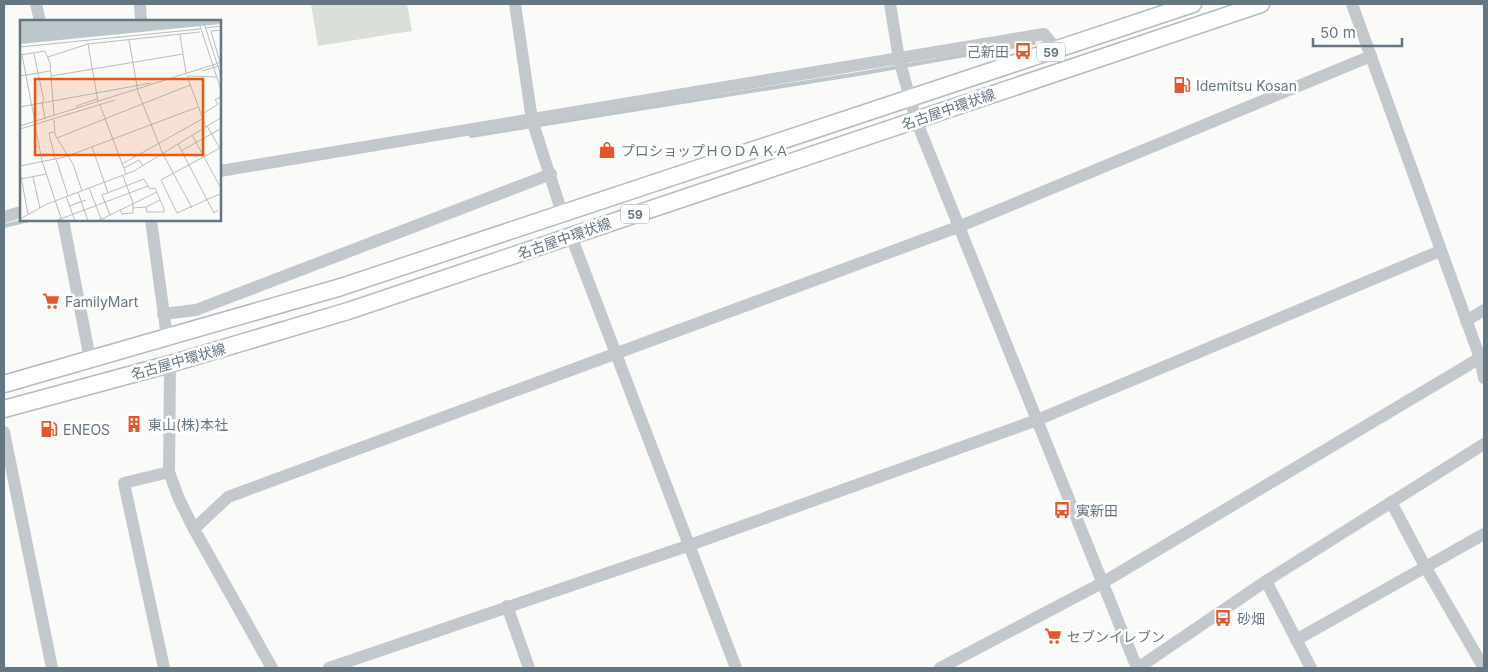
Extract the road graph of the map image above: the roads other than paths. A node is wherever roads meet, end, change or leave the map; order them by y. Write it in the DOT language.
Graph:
graph roads {
  1 [pos="36,4"];
  2 [pos="140,4"];
  3 [pos="515,4"];
  4 [pos="890,4"];
  5 [pos="1193,4"];
  6 [pos="1262,4"];
  7 [pos="1352,4"];
  8 [pos="40,20"];
  9 [pos="141,20"];
  10 [pos="1057,50"];
  11 [pos="1370,56"];
  12 [pos="900,64"];
  13 [pos="908,99"];
  14 [pos="916,120"];
  15 [pos="533,124"];
  16 [pos="221,171"];
  17 [pos="551,174"];
  18 [pos="20,212"];
  19 [pos="562,213"];
  20 [pos="4,217"];
  21 [pos="63,221"];
  22 [pos="151,221"];
  23 [pos="958,227"];
  24 [pos="571,236"];
  25 [pos="1440,251"];
  26 [pos="1484,310"];
  27 [pos="163,314"];
  28 [pos="1466,321"];
  29 [pos="167,337"];
  30 [pos="616,353"];
  31 [pos="1480,358"];
  32 [pos="90,359"];
  33 [pos="170,364"];
  34 [pos="1484,378"];
  35 [pos="4,384"];
  36 [pos="4,409"];
  37 [pos="1037,420"];
  38 [pos="4,432"];
  39 [pos="1484,444"];
  40 [pos="169,472"];
  41 [pos="1391,502"];
  42 [pos="194,528"];
  43 [pos="1484,534"];
  44 [pos="687,546"];
  45 [pos="1426,568"];
  46 [pos="1266,582"];
  47 [pos="1102,583"];
  48 [pos="507,606"];
  49 [pos="1296,640"];
  50 [pos="52,668"];
  51 [pos="164,668"];
  52 [pos="272,668"];
  53 [pos="329,668"];
  54 [pos="529,668"];
  55 [pos="736,668"];
  56 [pos="940,668"];
  57 [pos="1137,668"];
  58 [pos="1311,668"];
  59 [pos="1484,668"];
  1 -- 8 [label="street"];
  2 -- 9 [label="street"];
  3 -- 15 [label="street"];
  4 -- 12 [label="street"];
  5 -- 10 [label="main road, 名古屋中環状線 / 59"];
  6 -- 14 [label="main road, 名古屋中環状線 / 59"];
  7 -- 11 [label="street"];
  10 -- 12 [label="street"];
  10 -- 13 [label="main road, 名古屋中環状線 / 59"];
  11 -- 23 [label="street"];
  11 -- 25 [label="street"];
  12 -- 13 [label="street"];
  12 -- 15 [label="street"];
  13 -- 14 [label="street"];
  13 -- 19 [label="main road, 名古屋中環状線 / 59"];
  14 -- 23 [label="street"];
  14 -- 24 [label="main road, 名古屋中環状線 / 59"];
  15 -- 16 [label="street"];
  15 -- 17 [label="street"];
  17 -- 19 [label="street"];
  17 -- 27 [label="street"];
  18 -- 20 [label="street"];
  19 -- 29 [label="main road, 名古屋中環状線 / 59"];
  21 -- 32 [label="street"];
  22 -- 27 [label="street"];
  23 -- 30 [label="street"];
  23 -- 37 [label="street"];
  24 -- 30 [label="street"];
  24 -- 33 [label="main road, 名古屋中環状線 / 59"];
  25 -- 28 [label="street"];
  25 -- 37 [label="street"];
  26 -- 28 [label="street"];
  27 -- 29 [label="street"];
  28 -- 31 [label="street"];
  29 -- 32 [label="main road, 名古屋中環状線 / 59"];
  30 -- 42 [label="street"];
  30 -- 44 [label="street"];
  31 -- 34 [label="street"];
  31 -- 47 [label="street"];
  32 -- 35 [label="main road, 名古屋中環状線 / 59"];
  33 -- 36 [label="main road, 名古屋中環状線 / 59"];
  33 -- 40 [label="street"];
  37 -- 44 [label="street"];
  37 -- 47 [label="street"];
  38 -- 50 [label="street"];
  39 -- 41 [label="street"];
  40 -- 42 [label="street"];
  40 -- 51 [label="street"];
  41 -- 45 [label="street"];
  41 -- 46 [label="street"];
  42 -- 52 [label="street"];
  43 -- 45 [label="street"];
  44 -- 48 [label="street"];
  44 -- 55 [label="street"];
  45 -- 49 [label="street"];
  45 -- 59 [label="street"];
  46 -- 49 [label="street"];
  46 -- 57 [label="street"];
  47 -- 56 [label="street"];
  47 -- 57 [label="street"];
  48 -- 53 [label="street"];
  48 -- 54 [label="street"];
  49 -- 58 [label="street"];
}
